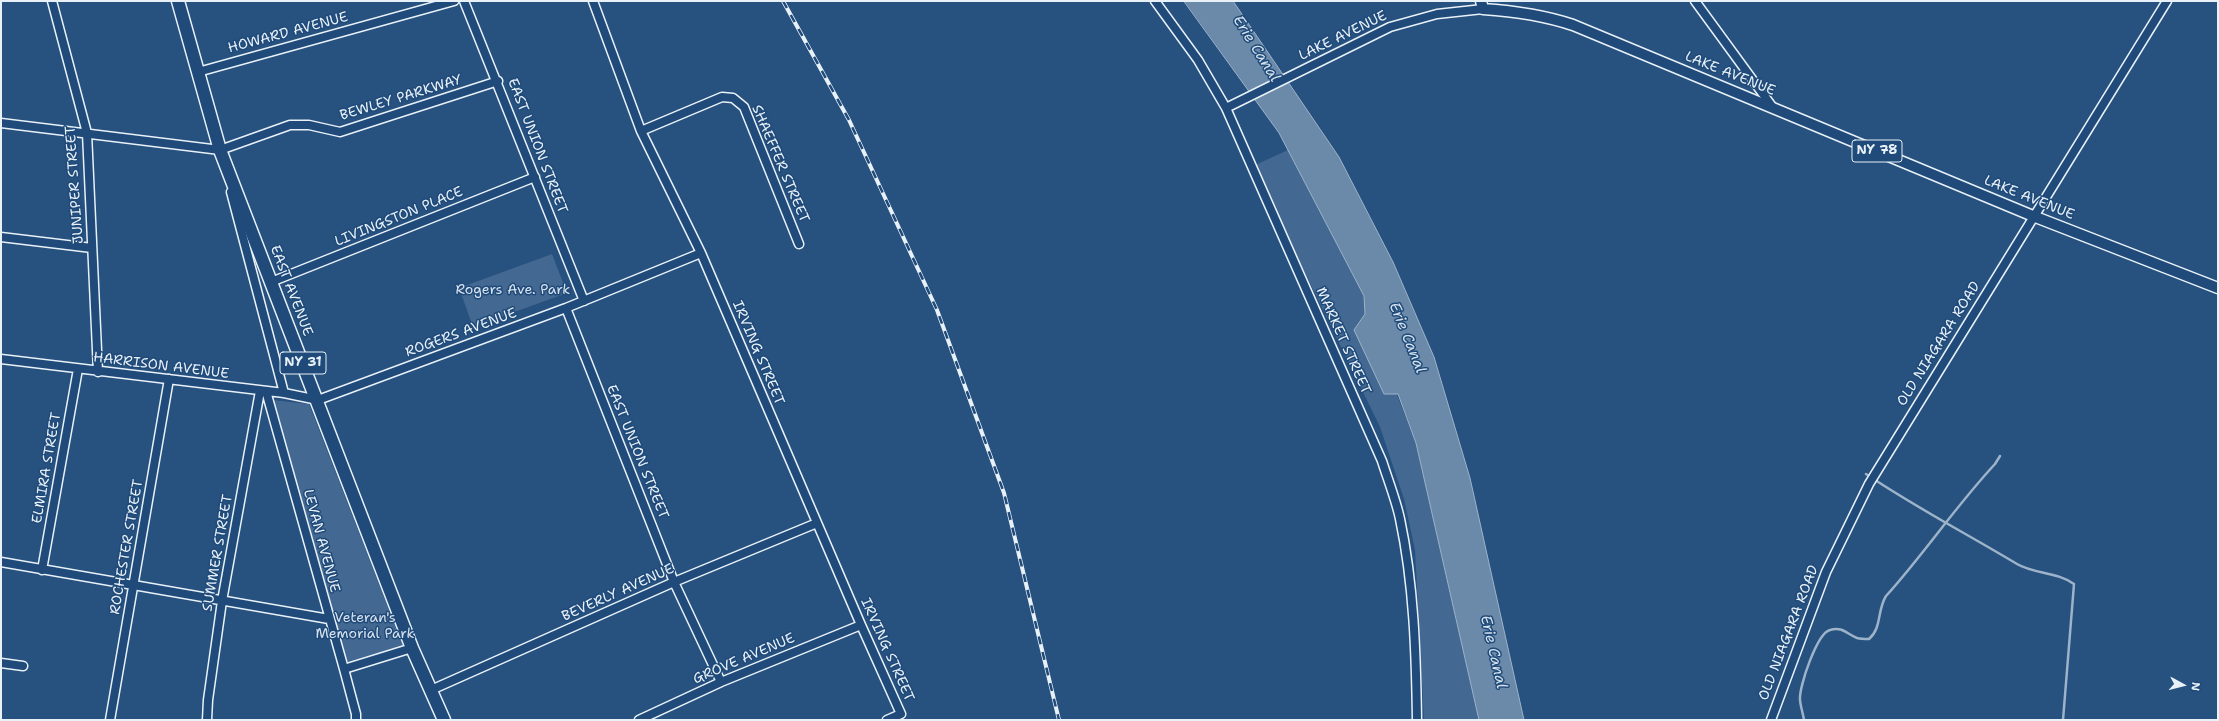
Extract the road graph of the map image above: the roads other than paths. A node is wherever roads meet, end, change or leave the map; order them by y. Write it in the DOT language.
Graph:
graph roads {
  1 [pos="52,1"];
  2 [pos="178,1"];
  3 [pos="454,1"];
  4 [pos="464,1"];
  5 [pos="593,1"];
  6 [pos="1156,1"];
  7 [pos="1695,1"];
  8 [pos="2167,1"];
  9 [pos="1482,5"];
  10 [pos="198,72"];
  11 [pos="498,81"];
  12 [pos="1770,105"];
  13 [pos="1226,108"];
  14 [pos="1,123"];
  15 [pos="641,131"];
  16 [pos="87,133"];
  17 [pos="220,150"];
  18 [pos="535,177"];
  19 [pos="2033,216"];
  20 [pos="1,237"];
  21 [pos="799,244"];
  22 [pos="92,248"];
  23 [pos="701,253"];
  24 [pos="271,282"];
  25 [pos="2218,288"];
  26 [pos="584,301"];
  27 [pos="566,308"];
  28 [pos="1,359"];
  29 [pos="78,369"];
  30 [pos="98,372"];
  31 [pos="169,379"];
  32 [pos="263,391"];
  33 [pos="284,393"];
  34 [pos="318,400"];
  35 [pos="817,523"];
  36 [pos="1,562"];
  37 [pos="42,570"];
  38 [pos="674,582"];
  39 [pos="133,585"];
  40 [pos="222,601"];
  41 [pos="329,619"];
  42 [pos="861,625"];
  43 [pos="412,648"];
  44 [pos="1,662"];
  45 [pos="23,666"];
  46 [pos="344,669"];
  47 [pos="722,682"];
  48 [pos="431,690"];
  49 [pos="110,720"];
  50 [pos="207,720"];
  51 [pos="356,720"];
  52 [pos="444,720"];
  53 [pos="639,720"];
  54 [pos="888,720"];
  55 [pos="1417,720"];
  56 [pos="1771,720"];
  1 -- 16 [label="street, JUNIPER STREET"];
  2 -- 10 [label="highway, EAST AVENUE / NY 31"];
  3 -- 10 [label="street, HOWARD AVENUE"];
  4 -- 11 [label="street, EAST UNION STREET"];
  5 -- 15 [label="street, IRVING STREET"];
  6 -- 13 [label="street, MARKET STREET"];
  7 -- 12 [label="street"];
  8 -- 19 [label="street, OLD NIAGARA ROAD"];
  9 -- 12 [label="main road, LAKE AVENUE / NY 78"];
  9 -- 13 [label="street, LAKE AVENUE"];
  10 -- 17 [label="highway, EAST AVENUE / NY 31"];
  11 -- 17 [label="street, BEWLEY PARKWAY"];
  11 -- 18 [label="street, EAST UNION STREET"];
  12 -- 19 [label="main road, LAKE AVENUE / NY 78"];
  13 -- 55 [label="street, MARKET STREET"];
  14 -- 16 [label="street"];
  15 -- 21 [label="street, SHAEFFER STREET"];
  15 -- 23 [label="street, IRVING STREET"];
  16 -- 17 [label="street"];
  16 -- 22 [label="street, JUNIPER STREET"];
  17 -- 24 [label="highway, EAST AVENUE / NY 31"];
  17 -- 33 [label="street"];
  18 -- 24 [label="street, LIVINGSTON PLACE"];
  18 -- 26 [label="street, EAST UNION STREET"];
  19 -- 25 [label="main road, LAKE AVENUE / NY 78"];
  19 -- 56 [label="street, OLD NIAGARA ROAD"];
  20 -- 22 [label="street"];
  22 -- 30 [label="street, JUNIPER STREET"];
  23 -- 26 [label="street, ROGERS AVENUE"];
  23 -- 35 [label="street, IRVING STREET"];
  24 -- 34 [label="highway, EAST AVENUE / NY 31"];
  26 -- 27 [label="street, ROGERS AVENUE"];
  27 -- 34 [label="street, ROGERS AVENUE"];
  27 -- 38 [label="street, EAST UNION STREET"];
  28 -- 29 [label="street, HARRISON AVENUE"];
  29 -- 30 [label="street, HARRISON AVENUE"];
  29 -- 37 [label="street, ELMIRA STREET"];
  30 -- 31 [label="street, HARRISON AVENUE"];
  31 -- 32 [label="street, HARRISON AVENUE"];
  31 -- 39 [label="street, ROCHESTER STREET"];
  32 -- 33 [label="street, HARRISON AVENUE"];
  32 -- 40 [label="street, SUMMER STREET"];
  32 -- 41 [label="street, LEVAN AVENUE"];
  33 -- 34 [label="street, HARRISON AVENUE"];
  34 -- 43 [label="highway, EAST AVENUE / NY 31"];
  35 -- 38 [label="street, BEVERLY AVENUE"];
  35 -- 42 [label="street, IRVING STREET"];
  36 -- 37 [label="street"];
  37 -- 39 [label="street"];
  38 -- 47 [label="street, EAST UNION STREET"];
  38 -- 48 [label="street, BEVERLY AVENUE"];
  39 -- 40 [label="street"];
  39 -- 49 [label="street, ROCHESTER STREET"];
  40 -- 41 [label="street"];
  40 -- 50 [label="street, SUMMER STREET"];
  41 -- 46 [label="street, LEVAN AVENUE"];
  42 -- 47 [label="street, GROVE AVENUE"];
  42 -- 54 [label="street, IRVING STREET"];
  43 -- 46 [label="street"];
  43 -- 48 [label="highway, EAST AVENUE / NY 31"];
  44 -- 45 [label="street"];
  46 -- 51 [label="street, LEVAN AVENUE"];
  47 -- 53 [label="street, GROVE AVENUE"];
  48 -- 52 [label="highway, EAST AVENUE / NY 31"];
}
